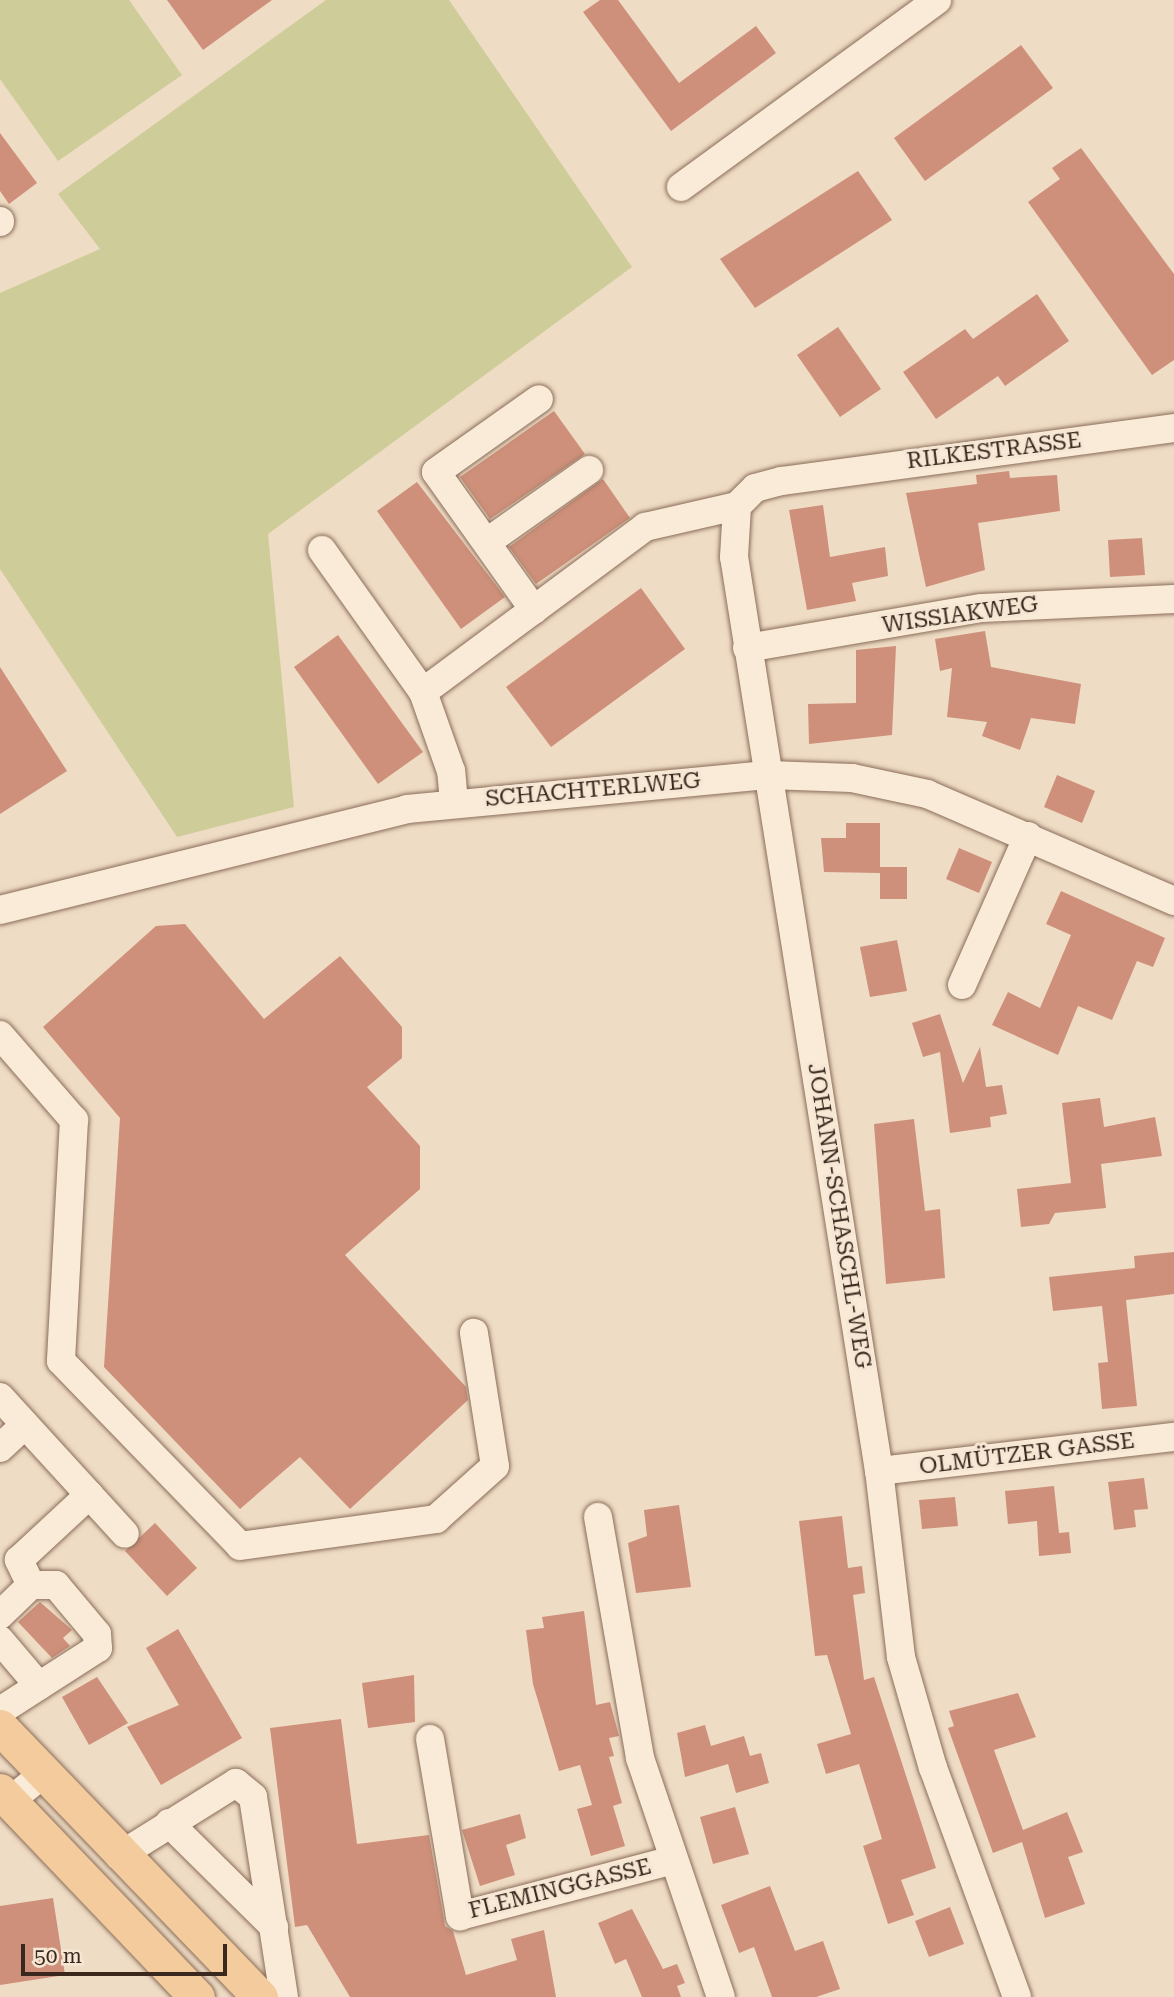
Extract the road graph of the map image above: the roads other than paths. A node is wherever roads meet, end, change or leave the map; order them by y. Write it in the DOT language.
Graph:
graph roads {
  1 [pos="937,0"];
  2 [pos="681,187"];
  3 [pos="539,399"];
  4 [pos="1174,428"];
  5 [pos="589,470"];
  6 [pos="737,506"];
  7 [pos="487,542"];
  8 [pos="323,550"];
  9 [pos="1174,600"];
  10 [pos="534,610"];
  11 [pos="747,648"];
  12 [pos="423,692"];
  13 [pos="769,775"];
  14 [pos="454,803"];
  15 [pos="1028,836"];
  16 [pos="1174,901"];
  17 [pos="0,910"];
  18 [pos="962,985"];
  19 [pos="0,1035"];
  20 [pos="474,1333"];
  21 [pos="0,1397"];
  22 [pos="25,1425"];
  23 [pos="1174,1437"];
  24 [pos="0,1448"];
  25 [pos="879,1471"];
  26 [pos="89,1494"];
  27 [pos="598,1517"];
  28 [pos="125,1534"];
  29 [pos="31,1585"];
  30 [pos="0,1615"];
  31 [pos="0,1640"];
  32 [pos="39,1686"];
  33 [pos="0,1711"];
  34 [pos="0,1727"];
  35 [pos="430,1740"];
  36 [pos="43,1774"];
  37 [pos="5,1796"];
  38 [pos="169,1822"];
  39 [pos="119,1856"];
  40 [pos="670,1861"];
  41 [pos="274,1927"];
  42 [pos="197,1997"];
  43 [pos="260,1997"];
  44 [pos="284,1997"];
  45 [pos="721,1997"];
  46 [pos="1017,1997"];
  1 -- 2 [label="street"];
  3 -- 7 [label="street"];
  4 -- 6 [label="street, RILKESTRASSE"];
  5 -- 7 [label="street"];
  6 -- 10 [label="street"];
  6 -- 11 [label="street, JOHANN-SCHASCHL-WEG"];
  7 -- 10 [label="street"];
  8 -- 12 [label="street"];
  9 -- 11 [label="street, WISSIAKWEG"];
  10 -- 12 [label="street"];
  11 -- 13 [label="street, JOHANN-SCHASCHL-WEG"];
  12 -- 14 [label="street"];
  13 -- 14 [label="street, SCHACHTERLWEG"];
  13 -- 15 [label="street, SCHACHTERLWEG"];
  13 -- 25 [label="street, JOHANN-SCHASCHL-WEG"];
  14 -- 17 [label="street, SCHACHTERLWEG"];
  15 -- 16 [label="street, SCHACHTERLWEG"];
  15 -- 18 [label="street"];
  19 -- 20 [label="street"];
  21 -- 22 [label="street"];
  22 -- 24 [label="street"];
  22 -- 26 [label="street"];
  23 -- 25 [label="street, OLMÜTZER GASSE"];
  25 -- 46 [label="street, JOHANN-SCHASCHL-WEG"];
  26 -- 28 [label="street"];
  26 -- 29 [label="street"];
  27 -- 40 [label="street"];
  29 -- 30 [label="street"];
  29 -- 32 [label="street"];
  31 -- 32 [label="street"];
  32 -- 33 [label="street"];
  34 -- 36 [label="main road"];
  35 -- 40 [label="street, FLEMINGGASSE"];
  36 -- 37 [label="street"];
  36 -- 39 [label="main road"];
  37 -- 42 [label="main road"];
  38 -- 39 [label="street"];
  38 -- 41 [label="street"];
  38 -- 41 [label="street"];
  39 -- 43 [label="main road"];
  40 -- 45 [label="street"];
  41 -- 44 [label="street"];
}
